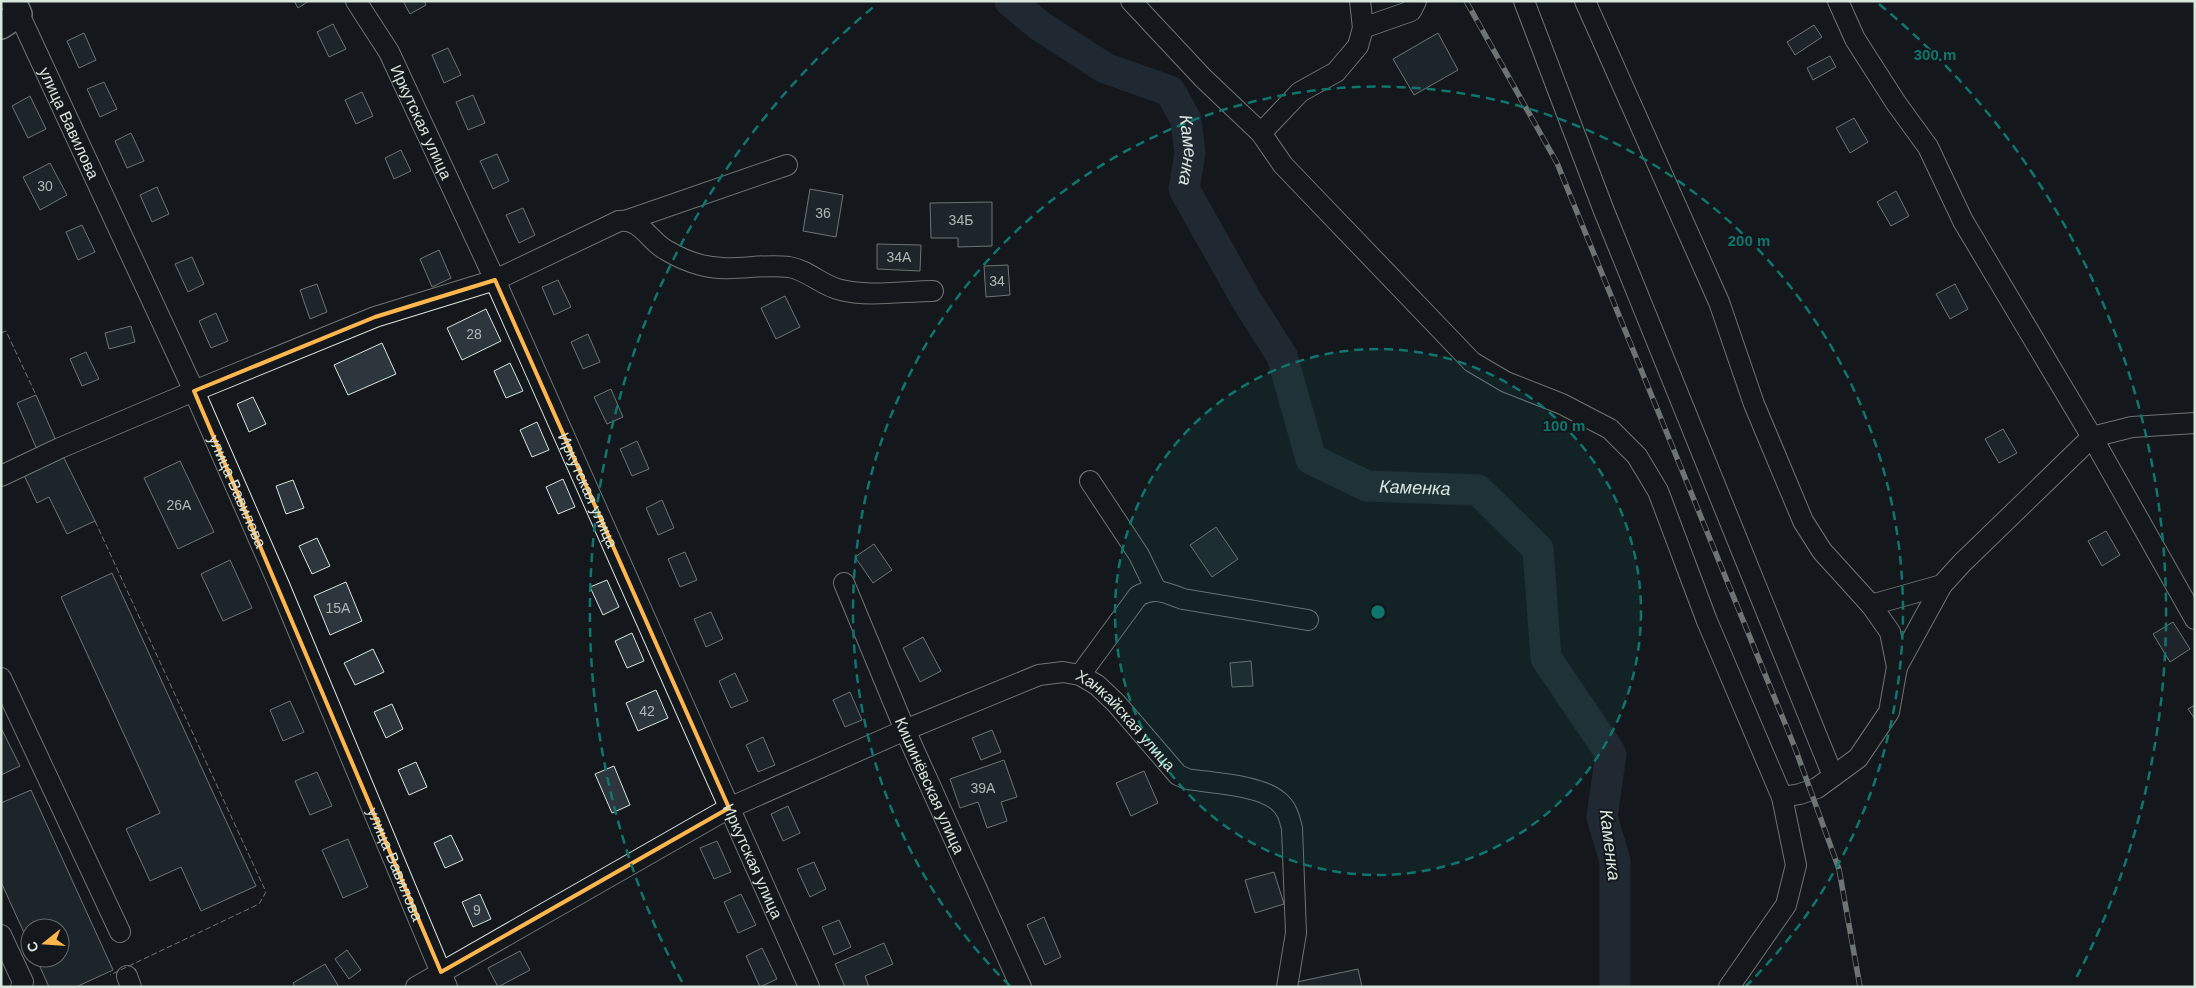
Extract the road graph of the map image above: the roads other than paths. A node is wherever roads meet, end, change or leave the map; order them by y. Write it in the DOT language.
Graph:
graph roads {
  1 [pos="356,1"];
  2 [pos="1131,1"];
  3 [pos="1360,1"];
  4 [pos="1416,1"];
  5 [pos="1524,1"];
  6 [pos="1585,1"];
  7 [pos="1838,1"];
  8 [pos="11,14"];
  9 [pos="1363,28"];
  10 [pos="1261,133"];
  11 [pos="787,165"];
  12 [pos="628,220"];
  13 [pos="495,280"];
  14 [pos="932,291"];
  15 [pos="194,391"];
  16 [pos="2195,423"];
  17 [pos="2092,437"];
  18 [pos="1,476"];
  19 [pos="1090,481"];
  20 [pos="844,583"];
  21 [pos="1942,585"];
  22 [pos="1156,590"];
  23 [pos="1870,605"];
  24 [pos="2195,619"];
  25 [pos="1308,620"];
  26 [pos="1896,667"];
  27 [pos="1080,675"];
  28 [pos="1,678"];
  29 [pos="905,730"];
  30 [pos="1833,776"];
  31 [pos="1782,797"];
  32 [pos="729,808"];
  33 [pos="120,932"];
  34 [pos="1,935"];
  35 [pos="444,979"];
  36 [pos="21,987"];
  37 [pos="416,987"];
  38 [pos="810,987"];
  39 [pos="1021,987"];
  40 [pos="1287,987"];
  41 [pos="1729,987"];
  1 -- 13 [label="street, Иркутская улица"];
  2 -- 10 [label="street"];
  3 -- 9 [label="street"];
  4 -- 9 [label="street"];
  5 -- 30 [label="street"];
  6 -- 23 [label="street"];
  7 -- 17 [label="street"];
  8 -- 15 [label="street, улица Вавилова"];
  9 -- 10 [label="street"];
  10 -- 31 [label="street"];
  11 -- 12 [label="street"];
  12 -- 13 [label="street"];
  12 -- 14 [label="street"];
  13 -- 15 [label="street"];
  13 -- 32 [label="street, Иркутская улица"];
  15 -- 18 [label="street"];
  15 -- 35 [label="street, улица Вавилова"];
  16 -- 17 [label="street"];
  17 -- 21 [label="street"];
  17 -- 24 [label="street"];
  19 -- 22 [label="street"];
  20 -- 29 [label="street, Кишинёвская улица"];
  21 -- 23 [label="street"];
  21 -- 26 [label="street"];
  22 -- 25 [label="street"];
  22 -- 27 [label="street"];
  23 -- 26 [label="street"];
  26 -- 30 [label="street"];
  27 -- 29 [label="street, Ханкайская улица"];
  27 -- 40 [label="street, Ханкайская улица"];
  28 -- 33 [label="street"];
  29 -- 32 [label="street, Ханкайская улица"];
  29 -- 39 [label="street, Кишинёвская улица"];
  30 -- 31 [label="street"];
  31 -- 41 [label="street"];
  32 -- 35 [label="street, Ханкайская улица"];
  32 -- 38 [label="street, Иркутская улица"];
  34 -- 36 [label="street"];
  35 -- 37 [label="street, Ханкайская улица"];
}
